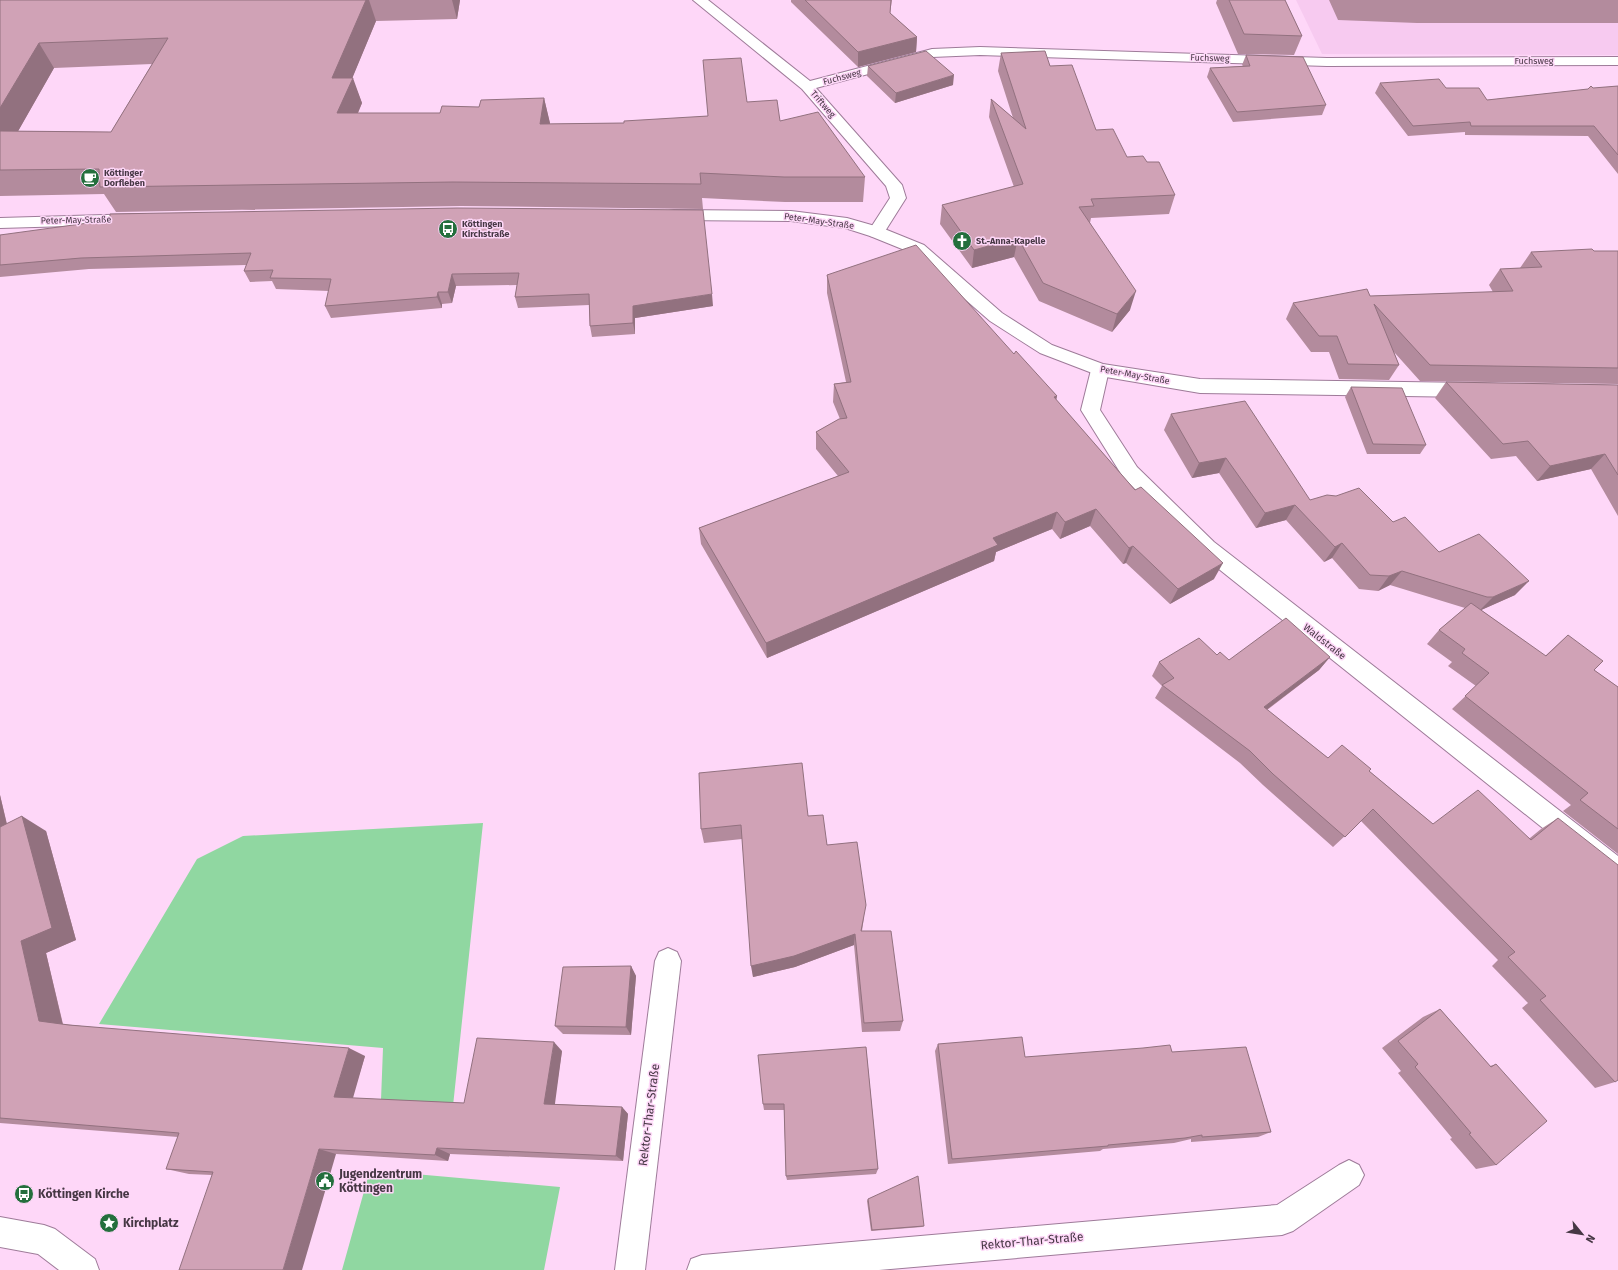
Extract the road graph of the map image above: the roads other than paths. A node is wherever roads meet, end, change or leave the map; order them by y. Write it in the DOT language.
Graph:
graph roads {
  1 [pos="700,0"];
  2 [pos="1618,61"];
  3 [pos="807,86"];
  4 [pos="658,215"];
  5 [pos="155,218"];
  6 [pos="0,223"];
  7 [pos="876,232"];
  8 [pos="1100,370"];
  9 [pos="1492,390"];
  10 [pos="1618,872"];
  11 [pos="668,961"];
  12 [pos="1349,1175"];
  13 [pos="0,1232"];
  14 [pos="84,1270"];
  15 [pos="630,1270"];
  16 [pos="702,1270"];
  1 -- 3 [label="street, Triftweg"];
  2 -- 3 [label="street, Fuchsweg"];
  3 -- 7 [label="street, Triftweg"];
  4 -- 7 [label="street, Peter-May-Straße"];
  5 -- 6 [label="street, Peter-May-Straße"];
  7 -- 8 [label="street, Peter-May-Straße"];
  8 -- 9 [label="street, Peter-May-Straße"];
  8 -- 10 [label="street, Waldstraße"];
  11 -- 15 [label="street, Rektor-Thar-Straße"];
  12 -- 16 [label="street, Rektor-Thar-Straße"];
  13 -- 14 [label="street"];
}
